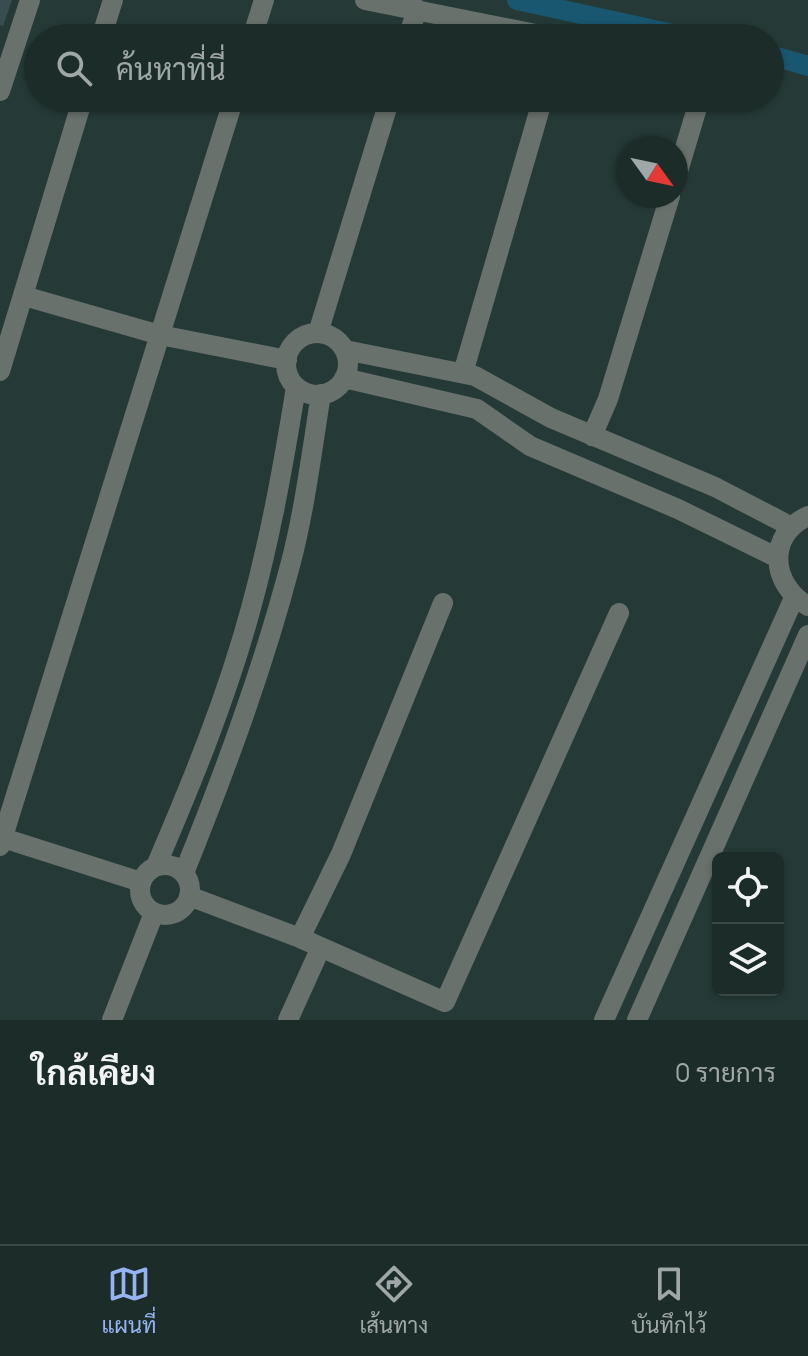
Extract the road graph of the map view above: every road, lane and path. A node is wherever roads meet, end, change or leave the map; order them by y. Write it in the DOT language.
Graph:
graph roads {
  1 [pos="30,0"];
  2 [pos="113,0"];
  3 [pos="264,0"];
  4 [pos="365,0"];
  5 [pos="417,9"];
  6 [pos="105,24"];
  7 [pos="256,24"];
  8 [pos="412,24"];
  9 [pos="489,24"];
  10 [pos="0,91"];
  11 [pos="79,112"];
  12 [pos="230,112"];
  13 [pos="386,112"];
  14 [pos="539,112"];
  15 [pos="696,112"];
  16 [pos="688,138"];
  17 [pos="666,208"];
  18 [pos="24,296"];
  19 [pos="318,333"];
  20 [pos="160,335"];
  21 [pos="345,350"];
  22 [pos="287,360"];
  23 [pos="0,371"];
  24 [pos="463,373"];
  25 [pos="344,378"];
  26 [pos="296,387"];
  27 [pos="321,394"];
  28 [pos="592,436"];
  29 [pos="800,521"];
  30 [pos="778,558"];
  31 [pos="801,602"];
  32 [pos="443,603"];
  33 [pos="619,613"];
  34 [pos="808,635"];
  35 [pos="742,709"];
  36 [pos="767,722"];
  37 [pos="1,840"];
  38 [pos="156,866"];
  39 [pos="184,873"];
  40 [pos="141,882"];
  41 [pos="189,896"];
  42 [pos="154,913"];
  43 [pos="300,938"];
  44 [pos="321,947"];
  45 [pos="616,993"];
  46 [pos="444,1011"];
  47 [pos="641,1013"];
  48 [pos="112,1020"];
  49 [pos="288,1020"];
  50 [pos="604,1020"];
  1 -- 10 [label="street"];
  2 -- 6 [label="street"];
  3 -- 7 [label="street"];
  4 -- 5 [label="street"];
  5 -- 8 [label="street"];
  5 -- 9 [label="street"];
  11 -- 18 [label="street"];
  12 -- 20 [label="street"];
  13 -- 19 [label="street"];
  14 -- 24 [label="street"];
  15 -- 16 [label="street"];
  17 -- 28 [label="street"];
  18 -- 20 [label="street"];
  18 -- 23 [label="street"];
  19 -- 21 [label="street"];
  19 -- 22 [label="street"];
  20 -- 22 [label="street"];
  20 -- 37 [label="street"];
  21 -- 24 [label="street"];
  21 -- 25 [label="street"];
  22 -- 26 [label="street"];
  24 -- 28 [label="street"];
  25 -- 27 [label="street"];
  25 -- 30 [label="street"];
  26 -- 27 [label="street"];
  26 -- 38 [label="street"];
  27 -- 39 [label="street"];
  28 -- 29 [label="street"];
  29 -- 30 [label="street"];
  30 -- 31 [label="street"];
  31 -- 35 [label="street"];
  32 -- 43 [label="street"];
  33 -- 46 [label="street"];
  34 -- 36 [label="street"];
  35 -- 36 [label="street"];
  35 -- 45 [label="street"];
  36 -- 47 [label="street"];
  37 -- 40 [label="street"];
  38 -- 39 [label="street"];
  38 -- 40 [label="street"];
  39 -- 41 [label="street"];
  40 -- 42 [label="street"];
  41 -- 42 [label="street"];
  41 -- 43 [label="street"];
  42 -- 48 [label="street"];
  43 -- 44 [label="street"];
  44 -- 46 [label="street"];
  44 -- 49 [label="street"];
  45 -- 47 [label="street"];
  45 -- 50 [label="street"];
}
